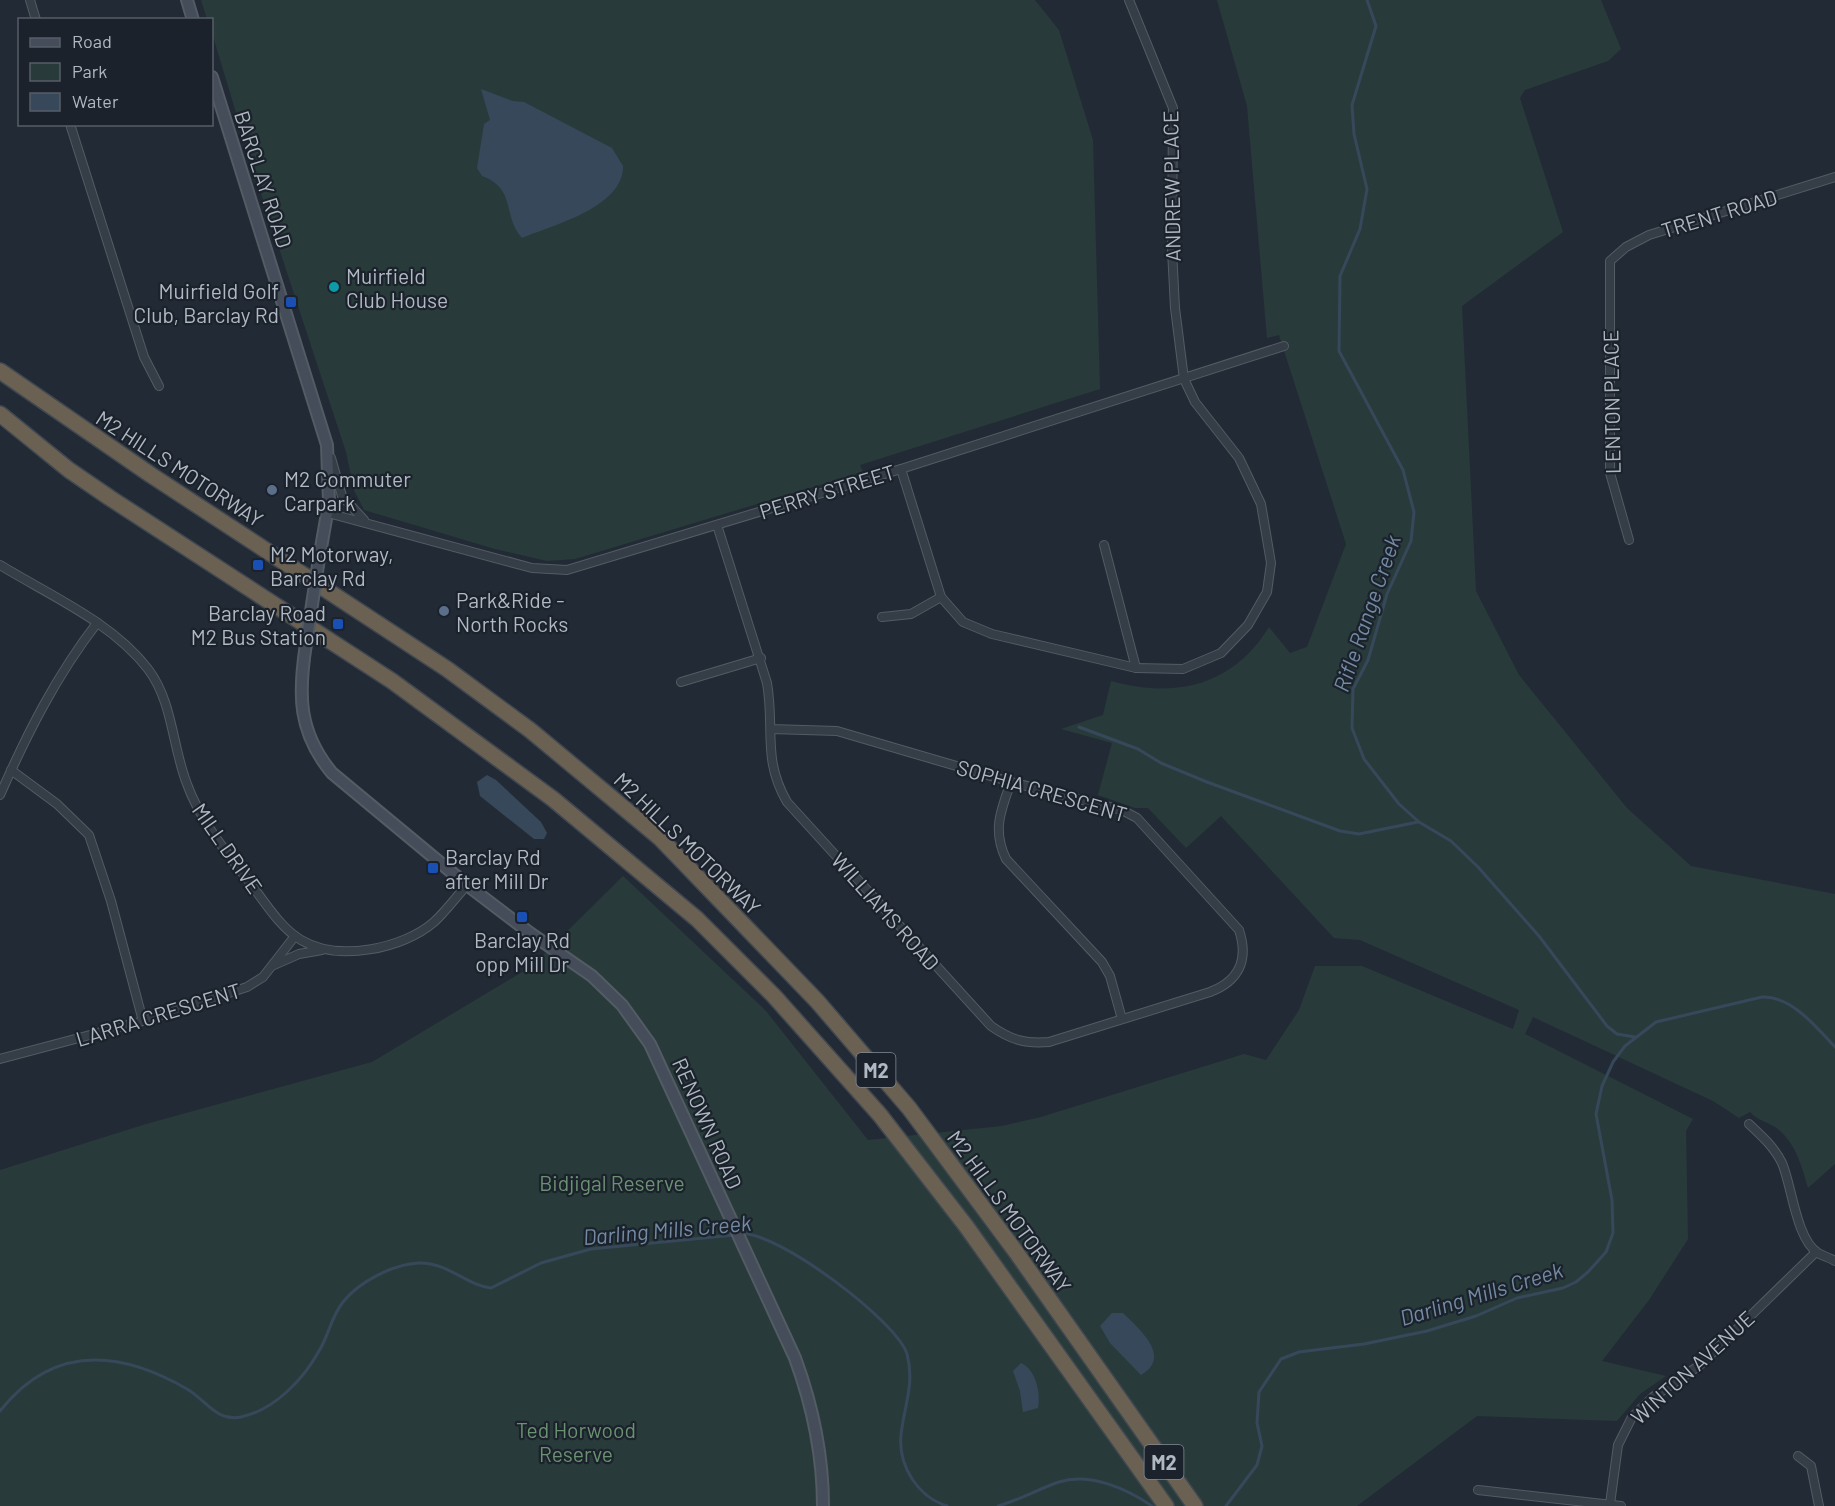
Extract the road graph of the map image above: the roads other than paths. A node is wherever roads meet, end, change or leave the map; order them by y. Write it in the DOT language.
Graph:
graph roads {
  1 [pos="30,0"];
  2 [pos="187,0"];
  3 [pos="1129,0"];
  4 [pos="35,18"];
  5 [pos="192,18"];
  6 [pos="213,80"];
  7 [pos="71,126"];
  8 [pos="1835,177"];
  9 [pos="1610,261"];
  10 [pos="1284,346"];
  11 [pos="0,370"];
  12 [pos="1184,379"];
  13 [pos="159,386"];
  14 [pos="0,414"];
  15 [pos="327,445"];
  16 [pos="901,469"];
  17 [pos="328,513"];
  18 [pos="365,521"];
  19 [pos="717,525"];
  20 [pos="1629,540"];
  21 [pos="1104,545"];
  22 [pos="0,565"];
  23 [pos="941,597"];
  24 [pos="882,617"];
  25 [pos="97,623"];
  26 [pos="760,658"];
  27 [pos="1136,668"];
  28 [pos="681,682"];
  29 [pos="771,729"];
  30 [pos="11,770"];
  31 [pos="1011,782"];
  32 [pos="0,795"];
  33 [pos="467,885"];
  34 [pos="295,936"];
  35 [pos="323,950"];
  36 [pos="562,956"];
  37 [pos="1243,958"];
  38 [pos="271,967"];
  39 [pos="1122,1019"];
  40 [pos="143,1022"];
  41 [pos="0,1059"];
  42 [pos="1749,1124"];
  43 [pos="1816,1252"];
  44 [pos="1835,1261"];
  45 [pos="1798,1456"];
  46 [pos="1478,1490"];
  47 [pos="1611,1504"];
  48 [pos="823,1506"];
  49 [pos="1166,1506"];
  50 [pos="1195,1506"];
  51 [pos="1621,1506"];
  52 [pos="1819,1506"];
  1 -- 4 [label="street"];
  2 -- 5 [label="main road"];
  3 -- 12 [label="street, ANDREW PLACE"];
  6 -- 15 [label="main road, BARCLAY ROAD"];
  7 -- 13 [label="street"];
  8 -- 9 [label="street, TRENT ROAD"];
  9 -- 20 [label="street, LENTON PLACE"];
  10 -- 12 [label="street, PERRY STREET"];
  11 -- 50 [label="highway, M2 HILLS MOTORWAY / M2"];
  12 -- 16 [label="street, PERRY STREET"];
  12 -- 27 [label="street"];
  14 -- 49 [label="highway, M2"];
  15 -- 17 [label="main road, BARCLAY ROAD"];
  15 -- 18 [label="street"];
  16 -- 19 [label="street, PERRY STREET"];
  16 -- 23 [label="street"];
  17 -- 18 [label="street, PERRY STREET"];
  17 -- 33 [label="main road, BARCLAY ROAD, bridge"];
  18 -- 19 [label="street, PERRY STREET"];
  19 -- 26 [label="street, WILLIAMS ROAD"];
  21 -- 27 [label="street"];
  22 -- 25 [label="street, MILL DRIVE"];
  23 -- 24 [label="street"];
  23 -- 27 [label="street"];
  25 -- 30 [label="street"];
  25 -- 34 [label="street, MILL DRIVE"];
  26 -- 28 [label="street"];
  26 -- 29 [label="street, WILLIAMS ROAD"];
  29 -- 31 [label="street, SOPHIA CRESCENT"];
  29 -- 39 [label="street, WILLIAMS ROAD"];
  30 -- 32 [label="street"];
  30 -- 40 [label="street"];
  31 -- 37 [label="street, SOPHIA CRESCENT"];
  31 -- 39 [label="street"];
  33 -- 35 [label="street, MILL DRIVE"];
  33 -- 36 [label="main road, BARCLAY ROAD"];
  34 -- 35 [label="street, MILL DRIVE"];
  34 -- 38 [label="street, LARRA CRESCENT"];
  35 -- 38 [label="street"];
  36 -- 48 [label="main road, RENOWN ROAD"];
  37 -- 39 [label="street, WILLIAMS ROAD"];
  38 -- 40 [label="street, LARRA CRESCENT"];
  40 -- 41 [label="street, LARRA CRESCENT"];
  42 -- 43 [label="street"];
  43 -- 44 [label="street"];
  43 -- 47 [label="street, WINTON AVENUE"];
  45 -- 52 [label="street"];
  46 -- 47 [label="street"];
  47 -- 51 [label="street"];
}
